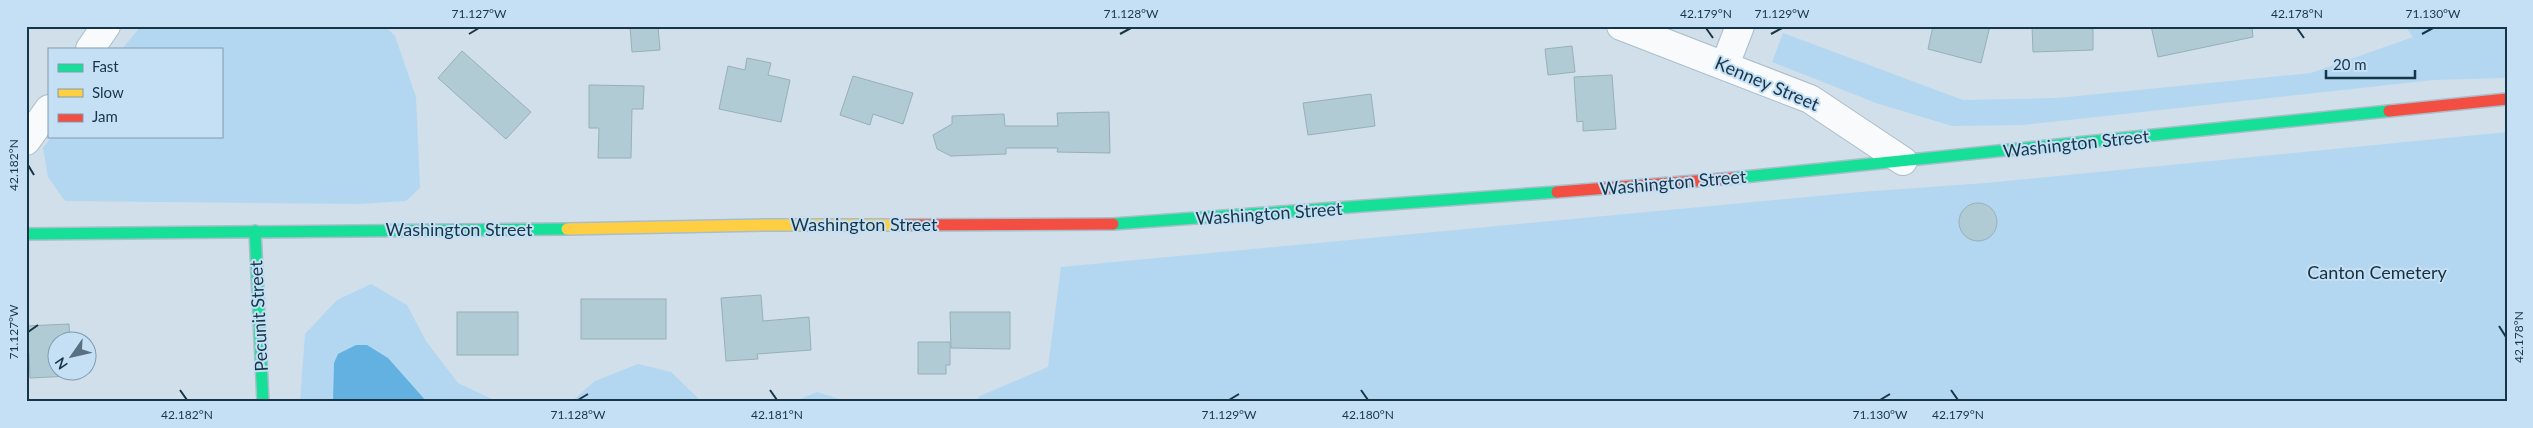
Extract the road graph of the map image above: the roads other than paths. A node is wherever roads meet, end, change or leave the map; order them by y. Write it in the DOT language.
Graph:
graph roads {
  1 [pos="106,26"];
  2 [pos="1621,26"];
  3 [pos="1740,26"];
  4 [pos="91,48"];
  5 [pos="1724,65"];
  6 [pos="2507,100"];
  7 [pos="48,109"];
  8 [pos="26,141"];
  9 [pos="1903,161"];
  10 [pos="255,231"];
  11 [pos="26,234"];
  12 [pos="263,402"];
  1 -- 4 [label="street"];
  2 -- 5 [label="street, Kenney Street"];
  3 -- 5 [label="street"];
  5 -- 9 [label="street, Kenney Street"];
  6 -- 9 [label="main road, Washington Street"];
  7 -- 8 [label="street"];
  9 -- 10 [label="main road, Washington Street"];
  10 -- 11 [label="main road, Washington Street"];
  10 -- 12 [label="main road, Pecunit Street"];
}
